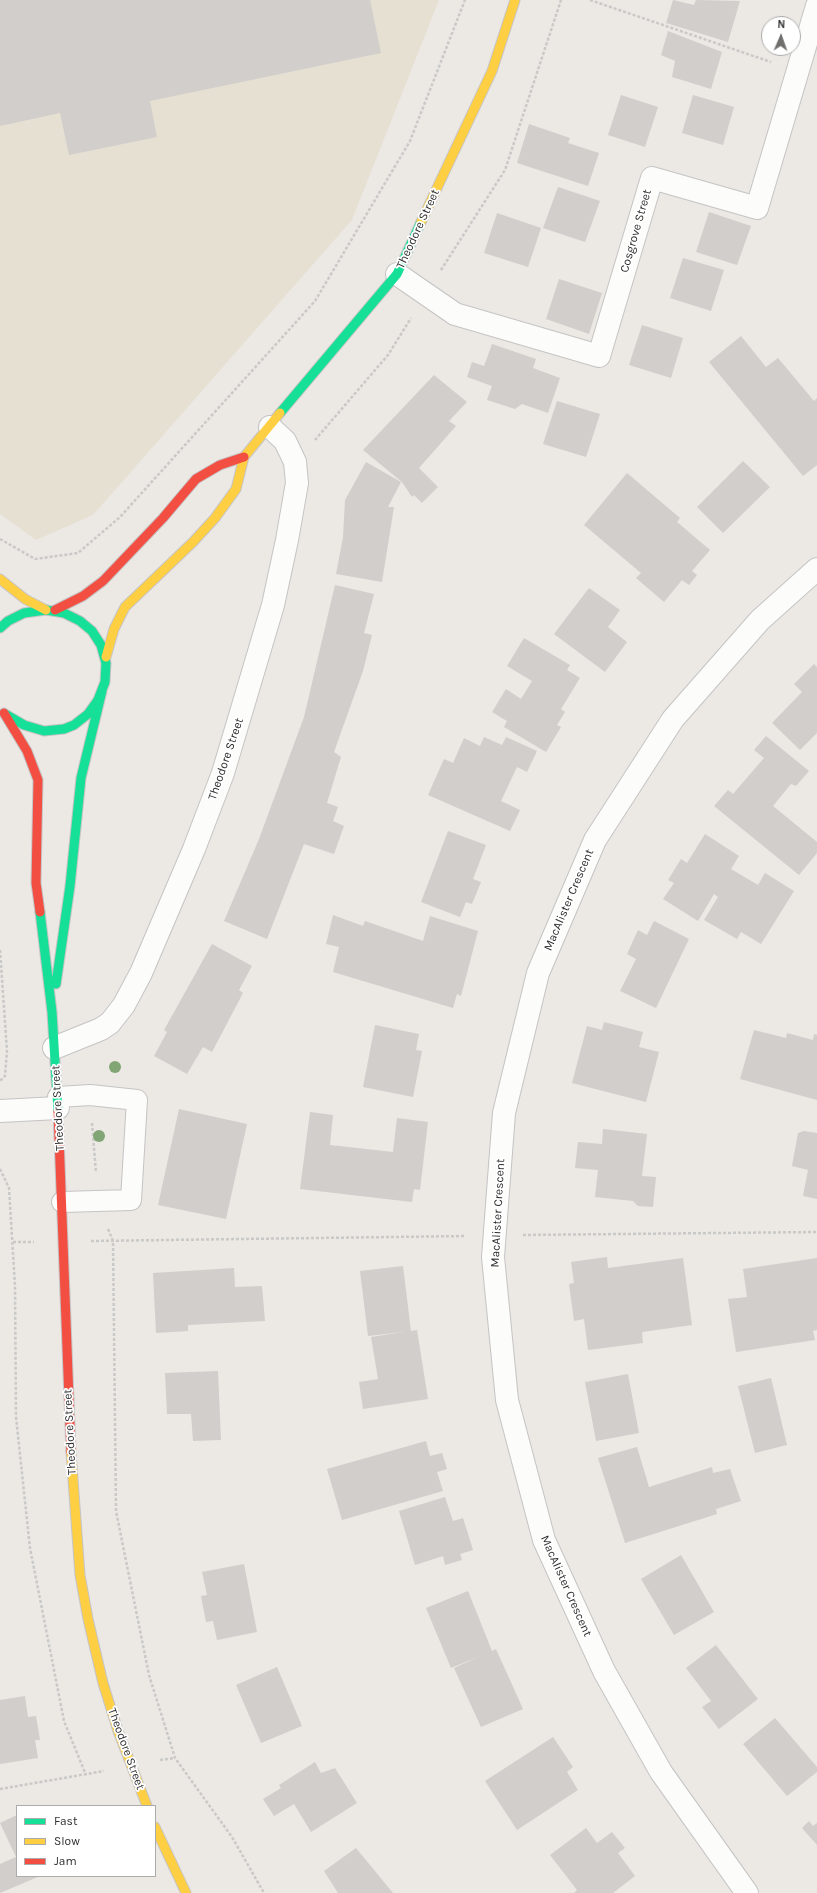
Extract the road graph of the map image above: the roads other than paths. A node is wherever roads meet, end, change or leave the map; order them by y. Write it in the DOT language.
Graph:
graph roads {
  1 [pos="515,0"];
  2 [pos="817,6"];
  3 [pos="397,274"];
  4 [pos="270,427"];
  5 [pos="244,457"];
  6 [pos="817,569"];
  7 [pos="0,579"];
  8 [pos="51,610"];
  9 [pos="0,628"];
  10 [pos="106,657"];
  11 [pos="102,691"];
  12 [pos="2,711"];
  13 [pos="52,1012"];
  14 [pos="54,1048"];
  15 [pos="58,1103"];
  16 [pos="0,1111"];
  17 [pos="62,1202"];
  18 [pos="147,1805"];
  19 [pos="156,1829"];
  20 [pos="186,1893"];
  21 [pos="747,1893"];
  1 -- 3 [label="main road, Theodore Street"];
  2 -- 3 [label="street, Cosgrove Street"];
  3 -- 4 [label="main road, Theodore Street"];
  4 -- 5 [label="main road, Theodore Street"];
  4 -- 14 [label="street, Theodore Street"];
  5 -- 8 [label="main road"];
  5 -- 10 [label="main road, Theodore Street"];
  6 -- 21 [label="street, MacAlister Crescent"];
  7 -- 8 [label="main road"];
  8 -- 9 [label="main road"];
  8 -- 10 [label="main road"];
  10 -- 11 [label="main road, Theodore Street"];
  11 -- 12 [label="main road"];
  11 -- 13 [label="main road, Theodore Street"];
  12 -- 13 [label="main road, Theodore Street"];
  13 -- 14 [label="main road, Theodore Street"];
  14 -- 15 [label="main road, Theodore Street"];
  15 -- 16 [label="street"];
  15 -- 17 [label="main road, Theodore Street"];
  15 -- 17 [label="lane"];
  17 -- 18 [label="main road, Theodore Street"];
  19 -- 20 [label="main road"];
}
